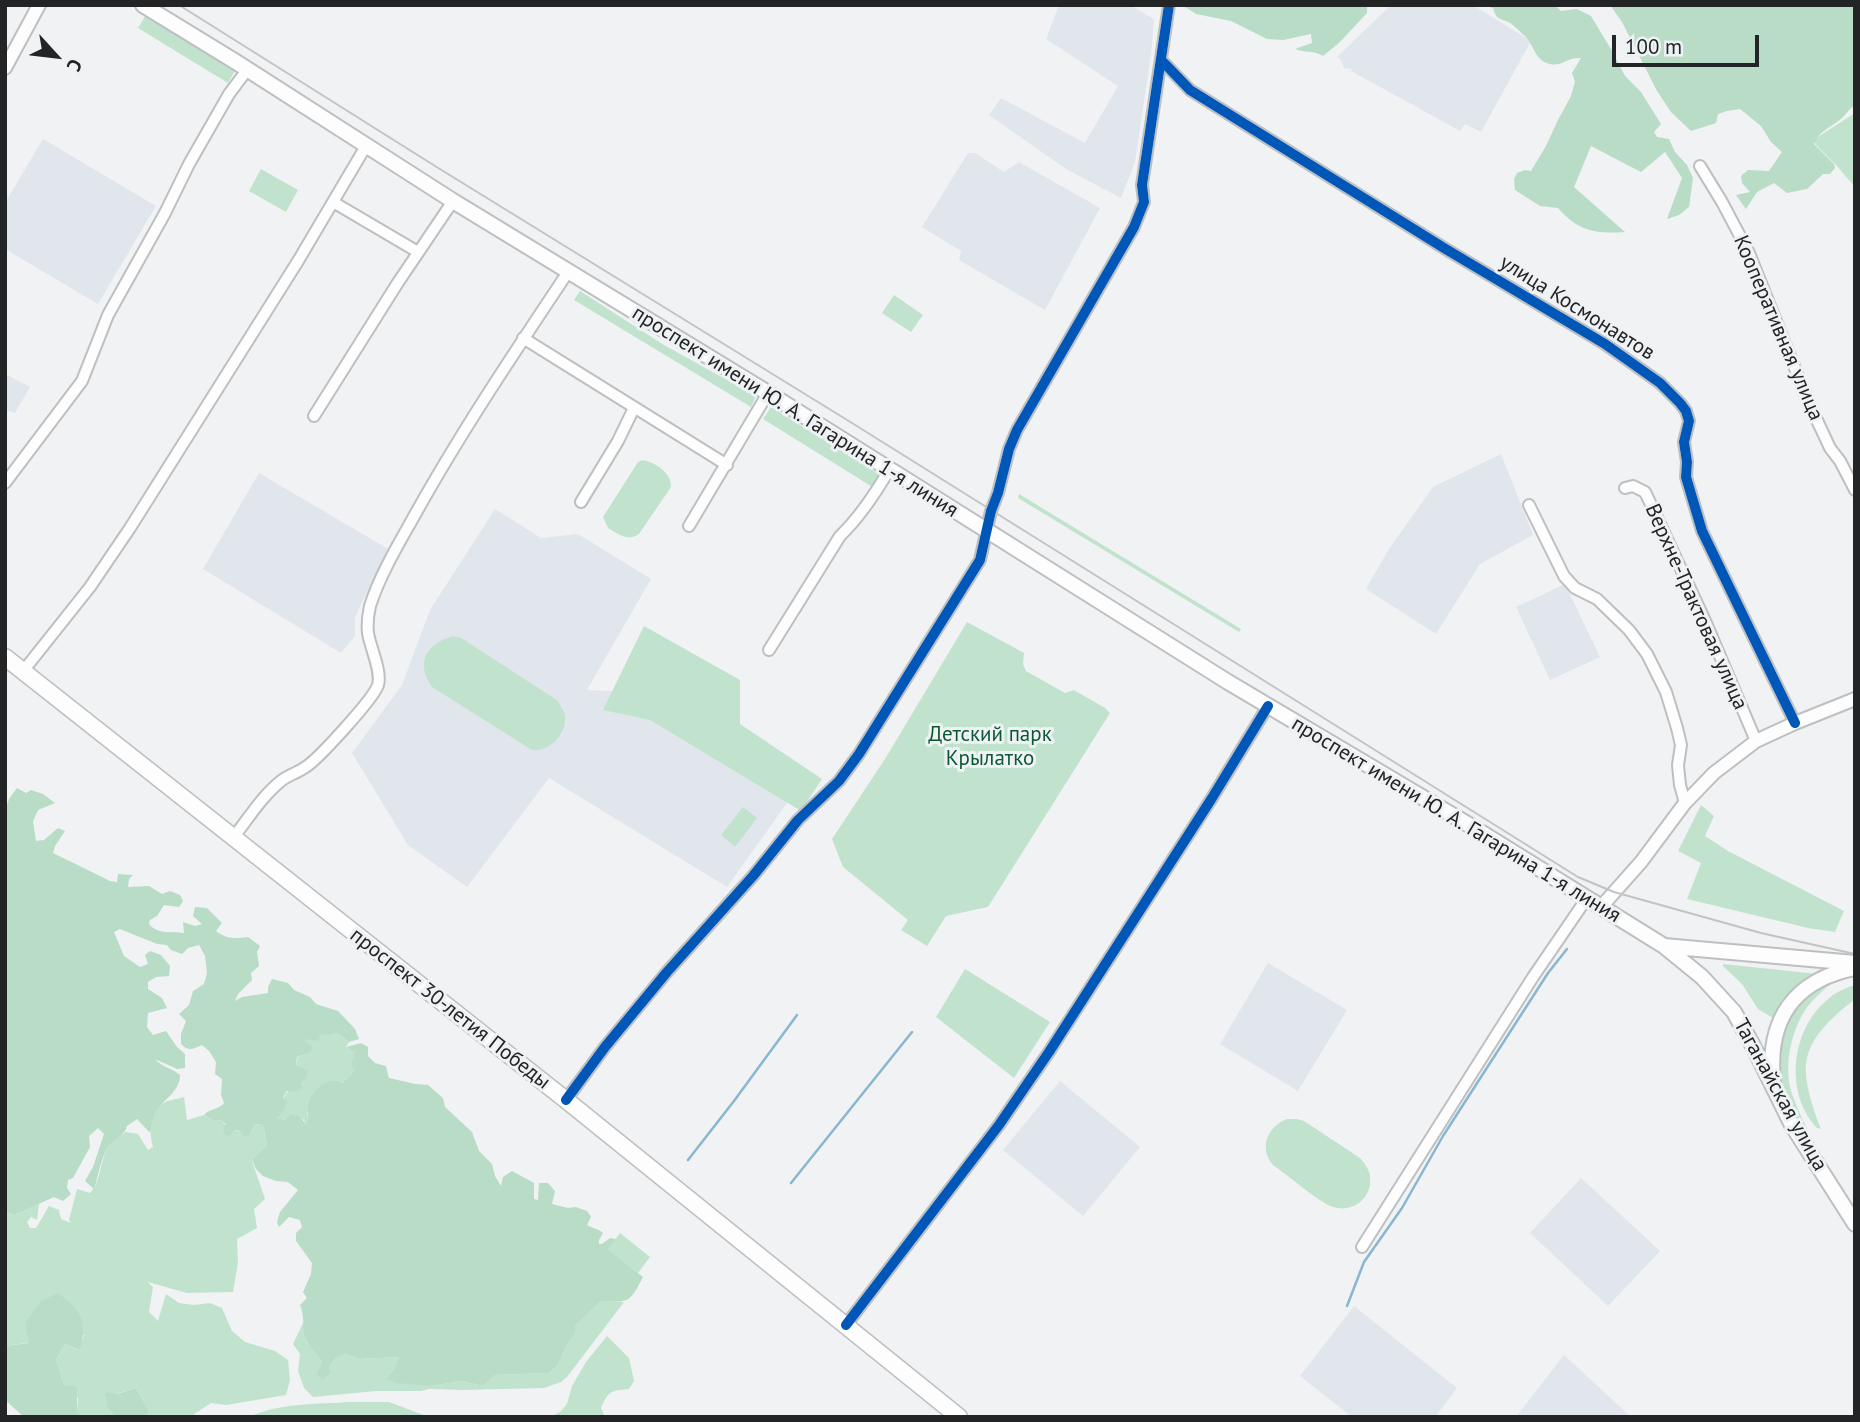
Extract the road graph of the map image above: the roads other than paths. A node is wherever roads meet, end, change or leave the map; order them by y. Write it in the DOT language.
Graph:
graph roads {
  1 [pos="40,5"];
  2 [pos="143,5"];
  3 [pos="1169,5"];
  4 [pos="1161,61"];
  5 [pos="5,68"];
  6 [pos="247,70"];
  7 [pos="366,146"];
  8 [pos="1700,166"];
  9 [pos="453,201"];
  10 [pos="333,202"];
  11 [pos="418,252"];
  12 [pos="568,272"];
  13 [pos="523,338"];
  14 [pos="768,393"];
  15 [pos="634,408"];
  16 [pos="314,416"];
  17 [pos="727,465"];
  18 [pos="889,470"];
  19 [pos="5,482"];
  20 [pos="1625,488"];
  21 [pos="1855,490"];
  22 [pos="581,502"];
  23 [pos="1529,505"];
  24 [pos="689,526"];
  25 [pos="987,531"];
  26 [pos="769,650"];
  27 [pos="5,657"];
  28 [pos="24,670"];
  29 [pos="1855,699"];
  30 [pos="1268,706"];
  31 [pos="1795,723"];
  32 [pos="1756,741"];
  33 [pos="1685,803"];
  34 [pos="233,838"];
  35 [pos="1587,898"];
  36 [pos="1601,907"];
  37 [pos="1664,946"];
  38 [pos="1855,965"];
  39 [pos="1774,1089"];
  40 [pos="566,1100"];
  41 [pos="1855,1224"];
  42 [pos="1362,1247"];
  43 [pos="846,1325"];
  44 [pos="958,1417"];
  1 -- 5 [label="street"];
  2 -- 6 [label="main road, проспект имени Ю. А. Гагарина 1-я линия"];
  3 -- 4 [label="street"];
  4 -- 25 [label="street"];
  4 -- 31 [label="street, улица Космонавтов"];
  6 -- 7 [label="main road, проспект имени Ю. А. Гагарина 1-я линия"];
  6 -- 19 [label="street"];
  7 -- 9 [label="main road, проспект имени Ю. А. Гагарина 1-я линия"];
  7 -- 10 [label="street"];
  8 -- 21 [label="street, Кооперативная улица"];
  9 -- 11 [label="street"];
  9 -- 12 [label="main road, проспект имени Ю. А. Гагарина 1-я линия"];
  10 -- 11 [label="street"];
  10 -- 28 [label="street"];
  11 -- 16 [label="street"];
  12 -- 13 [label="street"];
  12 -- 14 [label="main road, проспект имени Ю. А. Гагарина 1-я линия"];
  13 -- 15 [label="street"];
  13 -- 34 [label="street"];
  14 -- 17 [label="street"];
  14 -- 18 [label="main road, проспект имени Ю. А. Гагарина 1-я линия"];
  15 -- 17 [label="street"];
  15 -- 22 [label="street"];
  17 -- 24 [label="street"];
  18 -- 25 [label="main road, проспект имени Ю. А. Гагарина 1-я линия"];
  18 -- 26 [label="street"];
  20 -- 32 [label="street, Верхне-Трактовая улица"];
  23 -- 33 [label="street"];
  25 -- 30 [label="main road, проспект имени Ю. А. Гагарина 1-я линия"];
  25 -- 40 [label="street"];
  27 -- 28 [label="main road, проспект 30-летия Победы"];
  28 -- 34 [label="main road, проспект 30-летия Победы"];
  29 -- 31 [label="street"];
  30 -- 35 [label="main road, проспект имени Ю. А. Гагарина 1-я линия"];
  30 -- 43 [label="street"];
  31 -- 32 [label="street"];
  32 -- 33 [label="street"];
  33 -- 36 [label="street"];
  34 -- 40 [label="main road, проспект 30-летия Победы"];
  35 -- 36 [label="main road, проспект имени Ю. А. Гагарина 1-я линия"];
  35 -- 42 [label="street"];
  36 -- 37 [label="main road, проспект имени Ю. А. Гагарина 1-я линия"];
  37 -- 38 [label="main road"];
  37 -- 39 [label="main road, Таганайская улица"];
  38 -- 39 [label="main road"];
  39 -- 41 [label="main road, Таганайская улица"];
  40 -- 43 [label="main road, проспект 30-летия Победы"];
  43 -- 44 [label="main road, проспект 30-летия Победы"];
}
